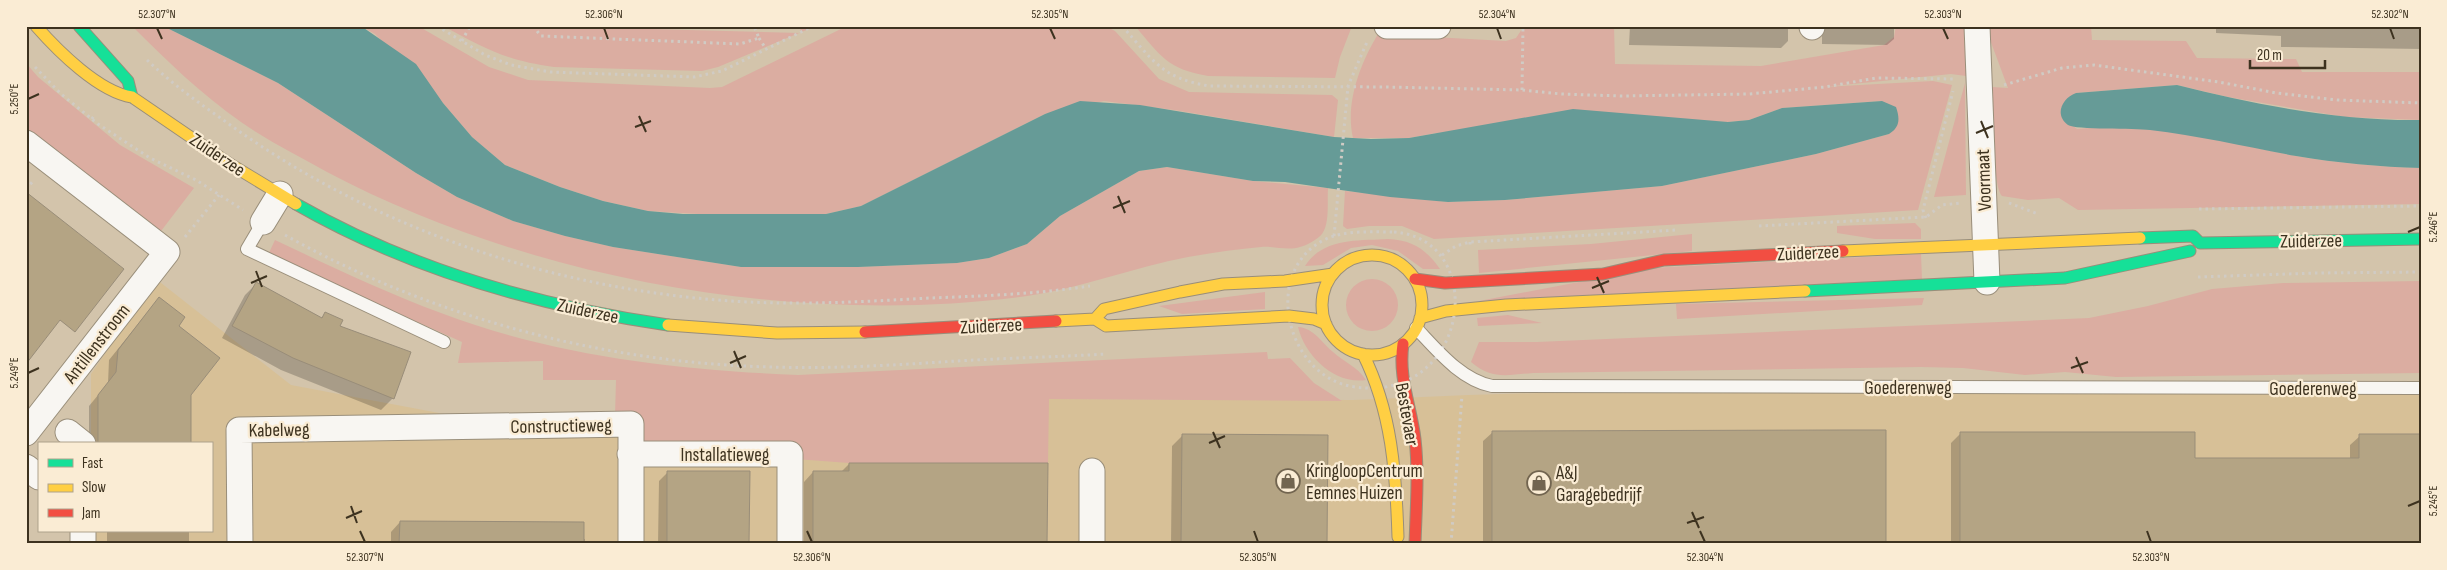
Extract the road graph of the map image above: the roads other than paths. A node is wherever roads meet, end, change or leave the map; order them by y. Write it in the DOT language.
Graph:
graph roads {
  1 [pos="36,26"];
  2 [pos="79,26"];
  3 [pos="1438,26"];
  4 [pos="1977,26"];
  5 [pos="1378,33"];
  6 [pos="132,97"];
  7 [pos="26,143"];
  8 [pos="280,194"];
  9 [pos="262,222"];
  10 [pos="2421,239"];
  11 [pos="2200,243"];
  12 [pos="1986,244"];
  13 [pos="1333,274"];
  14 [pos="1415,279"];
  15 [pos="1987,282"];
  16 [pos="1095,319"];
  17 [pos="1418,323"];
  18 [pos="1326,324"];
  19 [pos="444,342"];
  20 [pos="1403,344"];
  21 [pos="1363,354"];
  22 [pos="2421,388"];
  23 [pos="432,428"];
  24 [pos="26,433"];
  25 [pos="630,454"];
  26 [pos="26,467"];
  27 [pos="1092,471"];
  28 [pos="38,476"];
  29 [pos="240,544"];
  30 [pos="631,544"];
  31 [pos="790,544"];
  32 [pos="1092,544"];
  33 [pos="1398,544"];
  34 [pos="1415,544"];
  1 -- 6 [label="street, Zuiderzee"];
  2 -- 6 [label="street"];
  3 -- 5 [label="street"];
  4 -- 12 [label="street, Voormaat"];
  6 -- 8 [label="street, Zuiderzee"];
  7 -- 24 [label="street, Antillenstroom"];
  8 -- 9 [label="street"];
  8 -- 16 [label="street, Zuiderzee"];
  9 -- 19 [label="lane"];
  10 -- 11 [label="street, Zuiderzee"];
  11 -- 12 [label="street, Zuiderzee"];
  11 -- 15 [label="street, Zuiderzee"];
  12 -- 14 [label="street, Zuiderzee"];
  12 -- 15 [label="street, Voormaat"];
  13 -- 14 [label="street"];
  13 -- 16 [label="street, Zuiderzee"];
  13 -- 18 [label="street"];
  14 -- 17 [label="street"];
  15 -- 17 [label="street, Zuiderzee"];
  16 -- 18 [label="street, Zuiderzee"];
  17 -- 20 [label="street"];
  17 -- 22 [label="lane, Goederenweg"];
  18 -- 21 [label="street"];
  20 -- 21 [label="street"];
  20 -- 34 [label="street, Bestevaer"];
  21 -- 33 [label="street, Bestevaer"];
  23 -- 25 [label="street, Constructieweg"];
  23 -- 29 [label="street, Kabelweg"];
  25 -- 30 [label="street, Constructieweg"];
  25 -- 31 [label="street, Installatieweg"];
  26 -- 28 [label="street"];
  27 -- 32 [label="street"];
}
